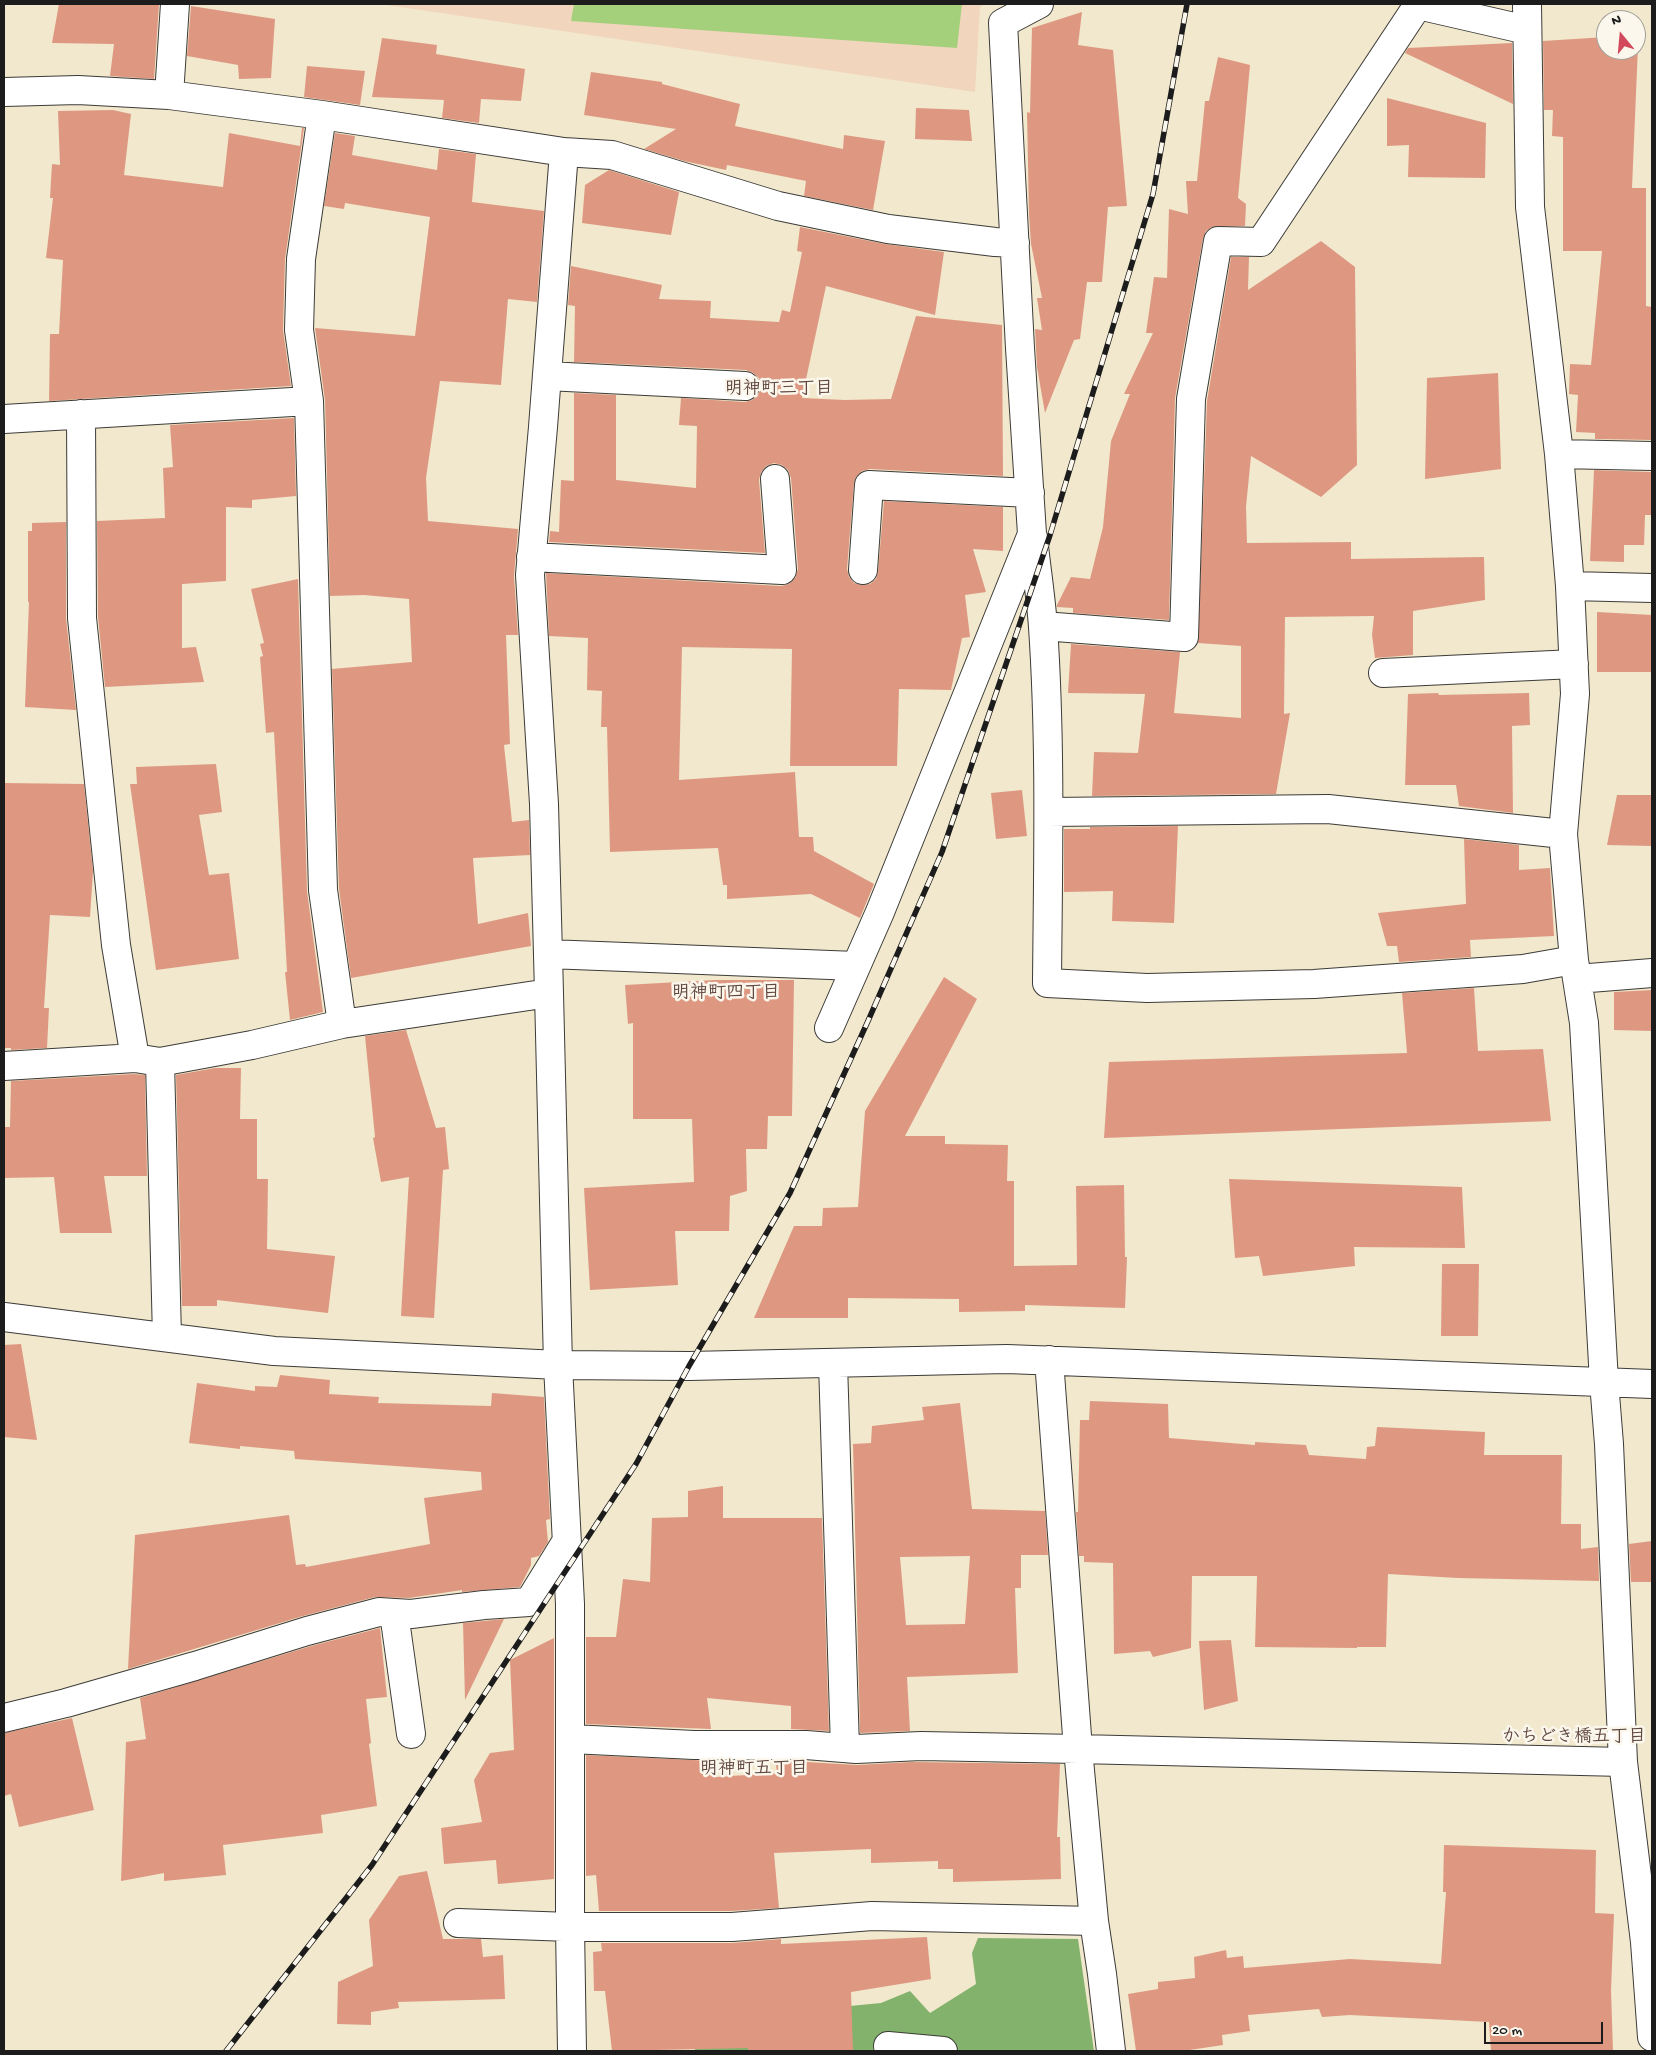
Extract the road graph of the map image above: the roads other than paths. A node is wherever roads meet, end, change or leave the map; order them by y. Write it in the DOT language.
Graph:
graph roads {
  1 [pos="175,4"];
  2 [pos="1039,4"];
  3 [pos="1527,17"];
  4 [pos="4,92"];
  5 [pos="169,95"];
  6 [pos="322,115"];
  7 [pos="564,152"];
  8 [pos="1015,243"];
  9 [pos="547,376"];
  10 [pos="745,386"];
  11 [pos="309,401"];
  12 [pos="81,414"];
  13 [pos="4,419"];
  14 [pos="1560,454"];
  15 [pos="1652,456"];
  16 [pos="775,479"];
  17 [pos="1030,493"];
  18 [pos="1032,534"];
  19 [pos="531,557"];
  20 [pos="863,570"];
  21 [pos="1570,586"];
  22 [pos="1652,588"];
  23 [pos="1043,626"];
  24 [pos="1574,664"];
  25 [pos="1383,673"];
  26 [pos="1049,812"];
  27 [pos="1563,834"];
  28 [pos="548,954"];
  29 [pos="856,966"];
  30 [pos="1576,970"];
  31 [pos="1652,973"];
  32 [pos="549,993"];
  33 [pos="342,1024"];
  34 [pos="829,1028"];
  35 [pos="147,1060"];
  36 [pos="4,1066"];
  37 [pos="4,1317"];
  38 [pos="167,1337"];
  39 [pos="1049,1360"];
  40 [pos="833,1363"];
  41 [pos="558,1365"];
  42 [pos="1604,1382"];
  43 [pos="1652,1384"];
  44 [pos="566,1542"];
  45 [pos="394,1613"];
  46 [pos="4,1718"];
  47 [pos="411,1734"];
  48 [pos="570,1739"];
  49 [pos="845,1748"];
  50 [pos="1078,1749"];
  51 [pos="1622,1762"];
  52 [pos="1094,1921"];
  53 [pos="458,1923"];
  54 [pos="570,1927"];
  55 [pos="1652,2037"];
  56 [pos="888,2046"];
  57 [pos="572,2051"];
  58 [pos="943,2051"];
  59 [pos="1111,2051"];
  1 -- 5 [label="street"];
  2 -- 8 [label="street"];
  3 -- 14 [label="street"];
  3 -- 23 [label="street"];
  4 -- 5 [label="street"];
  5 -- 6 [label="street"];
  6 -- 7 [label="street"];
  6 -- 11 [label="street"];
  7 -- 8 [label="street"];
  7 -- 9 [label="street"];
  8 -- 17 [label="street"];
  9 -- 10 [label="street"];
  9 -- 19 [label="street"];
  11 -- 12 [label="street"];
  11 -- 33 [label="street"];
  12 -- 13 [label="street"];
  12 -- 35 [label="street"];
  14 -- 15 [label="street"];
  14 -- 21 [label="street"];
  16 -- 19 [label="street"];
  17 -- 18 [label="street"];
  17 -- 20 [label="street"];
  18 -- 23 [label="street"];
  18 -- 29 [label="street"];
  19 -- 28 [label="street"];
  21 -- 22 [label="street"];
  21 -- 24 [label="street"];
  23 -- 26 [label="street"];
  24 -- 25 [label="street"];
  24 -- 27 [label="street"];
  26 -- 27 [label="street"];
  26 -- 30 [label="street"];
  27 -- 30 [label="street"];
  28 -- 29 [label="street"];
  28 -- 32 [label="street"];
  29 -- 34 [label="street"];
  30 -- 31 [label="street"];
  30 -- 42 [label="street"];
  32 -- 33 [label="street"];
  32 -- 41 [label="street"];
  33 -- 35 [label="street"];
  35 -- 36 [label="street"];
  35 -- 38 [label="street"];
  37 -- 38 [label="street"];
  38 -- 41 [label="street"];
  39 -- 40 [label="street"];
  39 -- 42 [label="street"];
  39 -- 50 [label="street"];
  40 -- 41 [label="street"];
  40 -- 49 [label="street"];
  41 -- 44 [label="street"];
  42 -- 43 [label="street"];
  42 -- 51 [label="street"];
  44 -- 45 [label="street"];
  44 -- 48 [label="street"];
  45 -- 46 [label="street"];
  45 -- 47 [label="street"];
  48 -- 49 [label="street"];
  48 -- 54 [label="street"];
  49 -- 50 [label="street"];
  50 -- 51 [label="street"];
  50 -- 52 [label="street"];
  51 -- 55 [label="street"];
  52 -- 54 [label="street"];
  52 -- 59 [label="street"];
  53 -- 54 [label="street"];
  54 -- 57 [label="street"];
  56 -- 58 [label="street"];
}
